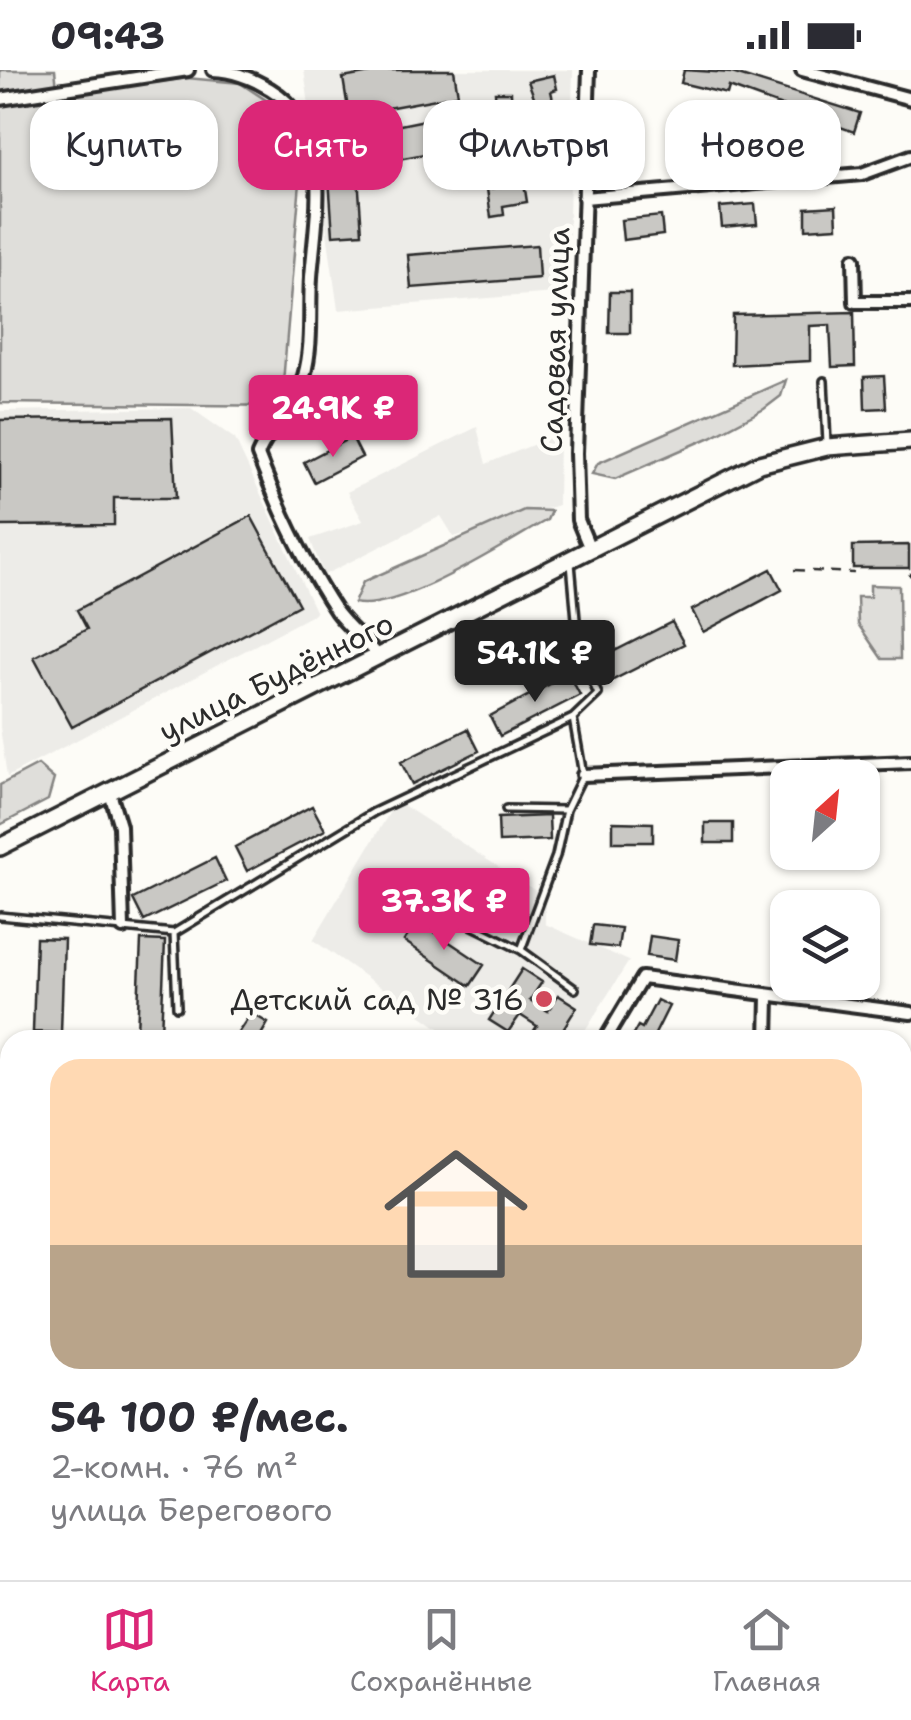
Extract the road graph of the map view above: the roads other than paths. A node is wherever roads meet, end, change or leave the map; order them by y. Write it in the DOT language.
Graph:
graph roads {
  1 [pos="188,70"];
  2 [pos="213,70"];
  3 [pos="589,70"];
  4 [pos="802,70"];
  5 [pos="0,99"];
  6 [pos="911,99"];
  7 [pos="911,156"];
  8 [pos="584,198"];
  9 [pos="854,259"];
  10 [pos="911,302"];
  11 [pos="824,381"];
  12 [pos="911,441"];
  13 [pos="827,446"];
  14 [pos="590,549"];
  15 [pos="571,560"];
  16 [pos="378,657"];
  17 [pos="573,718"];
  18 [pos="911,762"];
  19 [pos="584,774"];
  20 [pos="109,790"];
  21 [pos="506,809"];
  22 [pos="566,810"];
  23 [pos="0,847"];
  24 [pos="445,912"];
  25 [pos="0,916"];
  26 [pos="123,928"];
  27 [pos="174,932"];
  28 [pos="521,950"];
  29 [pos="575,988"];
  30 [pos="768,996"];
  31 [pos="176,1007"];
  32 [pos="911,1013"];
  33 [pos="611,1030"];
  34 [pos="768,1030"];
  1 -- 5 [label="street"];
  2 -- 16 [label="street"];
  3 -- 8 [label="street, Садовая улица"];
  4 -- 6 [label="street"];
  7 -- 8 [label="street"];
  8 -- 14 [label="street, Садовая улица"];
  9 -- 10 [label="street"];
  11 -- 13 [label="lane"];
  12 -- 13 [label="main road, улица Будённого"];
  13 -- 14 [label="main road, улица Будённого"];
  14 -- 15 [label="main road, улица Будённого"];
  15 -- 16 [label="main road, улица Будённого"];
  15 -- 17 [label="lane"];
  16 -- 20 [label="main road, улица Будённого"];
  17 -- 19 [label="lane"];
  17 -- 27 [label="lane"];
  18 -- 19 [label="street"];
  19 -- 22 [label="lane"];
  20 -- 23 [label="main road, улица Будённого"];
  20 -- 26 [label="street"];
  21 -- 22 [label="lane"];
  22 -- 28 [label="lane"];
  24 -- 28 [label="lane"];
  25 -- 26 [label="lane"];
  26 -- 27 [label="lane"];
  27 -- 31 [label="lane"];
  28 -- 29 [label="lane"];
  30 -- 32 [label="street"];
  30 -- 33 [label="street"];
  30 -- 34 [label="street"];
}
